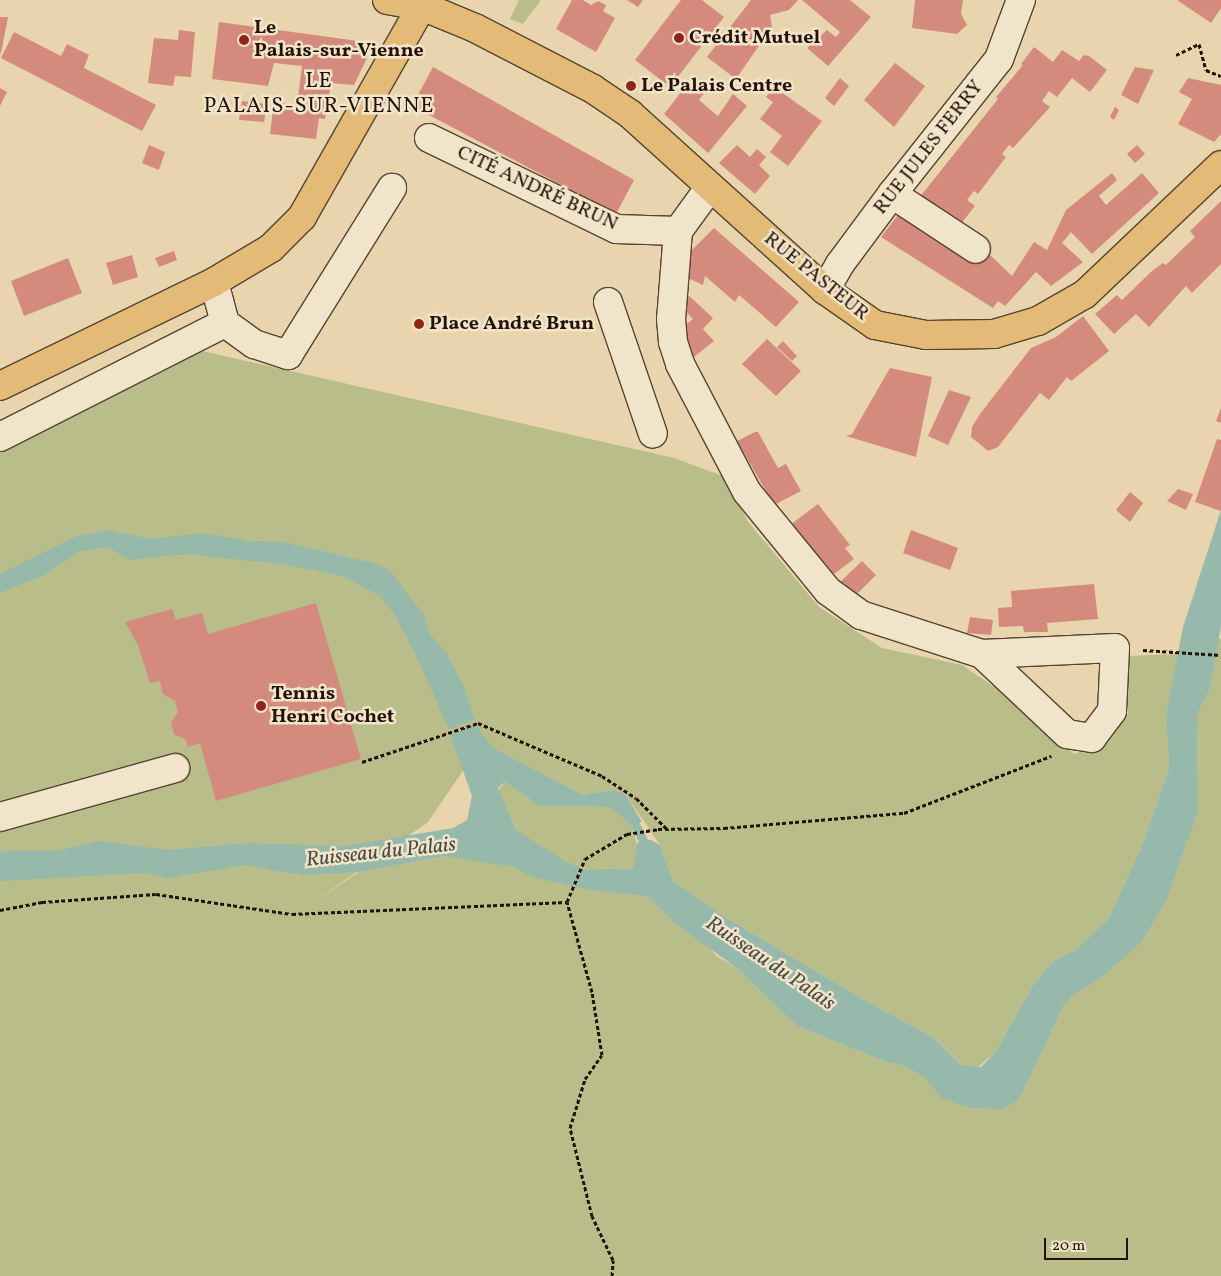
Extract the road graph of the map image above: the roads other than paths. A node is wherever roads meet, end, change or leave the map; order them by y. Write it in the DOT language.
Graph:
graph roads {
  1 [pos="387,0"];
  2 [pos="1021,0"];
  3 [pos="423,3"];
  4 [pos="429,138"];
  5 [pos="1221,166"];
  6 [pos="710,187"];
  7 [pos="392,188"];
  8 [pos="892,194"];
  9 [pos="678,231"];
  10 [pos="976,249"];
  11 [pos="214,282"];
  12 [pos="825,290"];
  13 [pos="608,302"];
  14 [pos="225,323"];
  15 [pos="0,386"];
  16 [pos="653,434"];
  17 [pos="0,436"];
  18 [pos="982,654"];
  19 [pos="175,768"];
  20 [pos="0,817"];
  1 -- 3 [label="main road, RUE PASTEUR"];
  2 -- 8 [label="street, RUE JULES FERRY"];
  3 -- 6 [label="main road, RUE PASTEUR"];
  3 -- 11 [label="main road"];
  4 -- 9 [label="street, CITÉ ANDRÉ BRUN"];
  5 -- 12 [label="main road, RUE PASTEUR"];
  6 -- 9 [label="street"];
  6 -- 12 [label="main road, RUE PASTEUR"];
  7 -- 14 [label="street"];
  8 -- 10 [label="street"];
  8 -- 12 [label="street, RUE JULES FERRY"];
  9 -- 18 [label="street"];
  11 -- 14 [label="street"];
  11 -- 15 [label="main road"];
  13 -- 16 [label="street"];
  14 -- 17 [label="street"];
  18 -- 18 [label="street"];
  19 -- 20 [label="street"];
}
